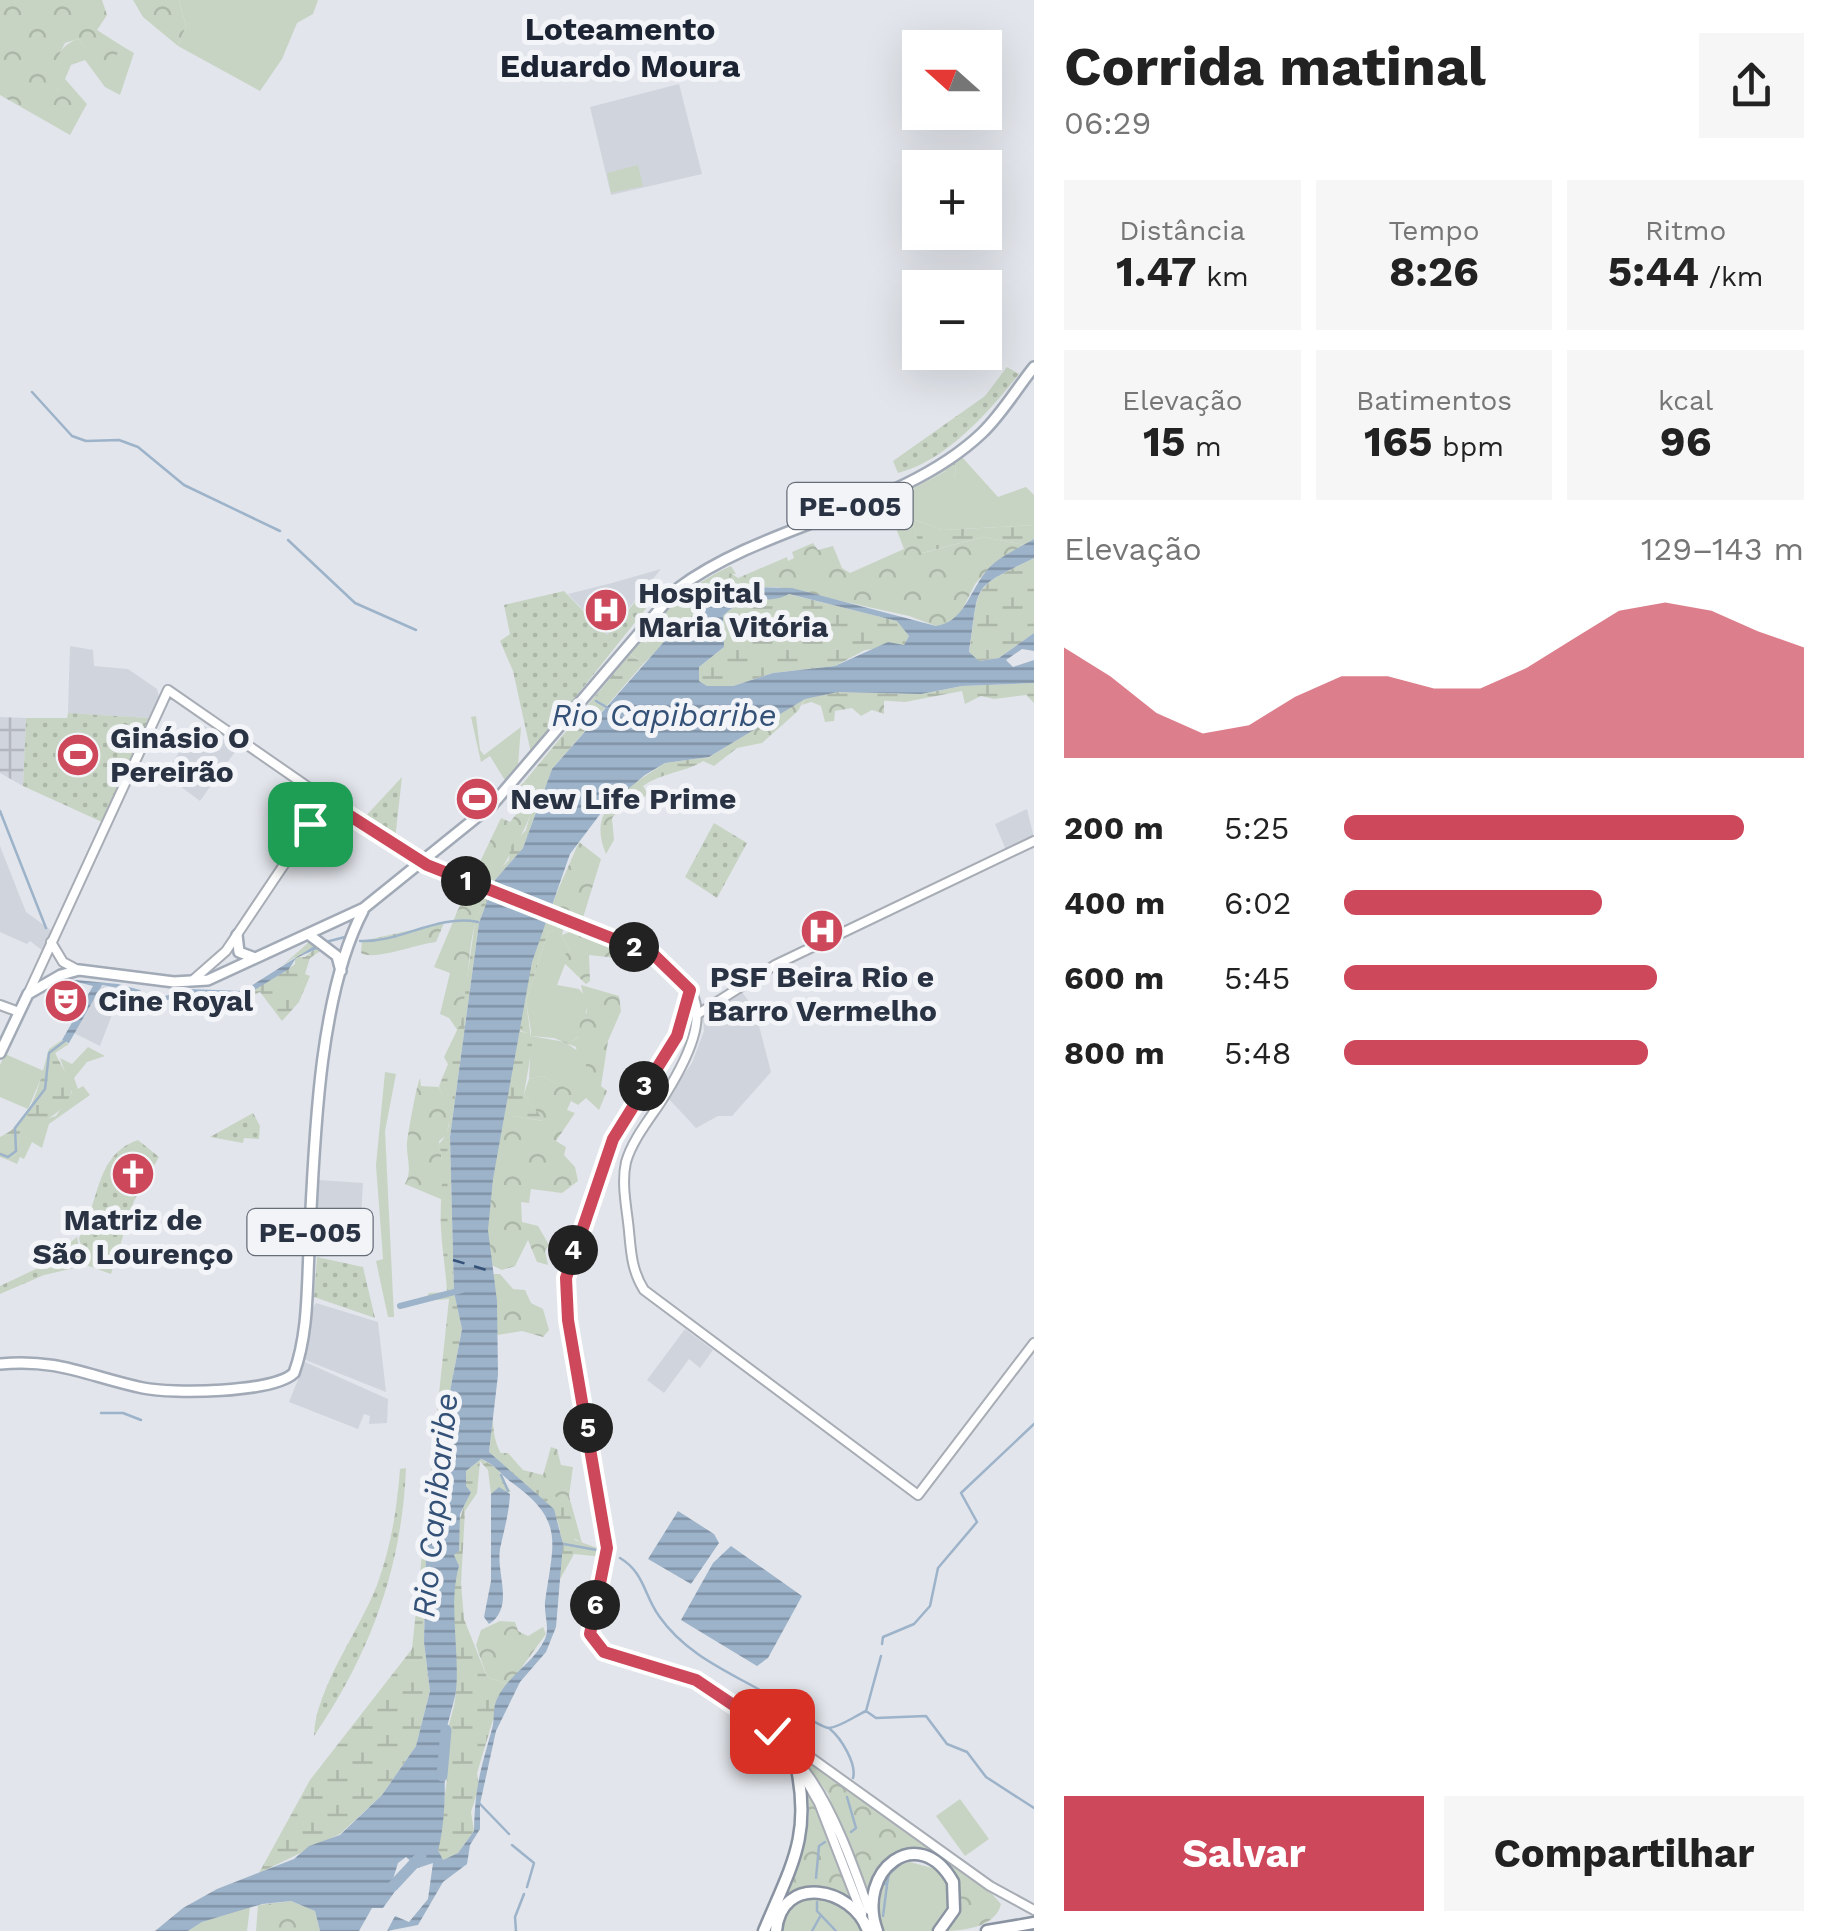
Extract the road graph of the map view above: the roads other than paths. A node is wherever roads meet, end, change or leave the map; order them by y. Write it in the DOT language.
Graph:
graph roads {
  1 [pos="1034,367"];
  2 [pos="308,787"];
  3 [pos="319,805"];
  4 [pos="344,812"];
  5 [pos="1034,841"];
  6 [pos="366,907"];
  7 [pos="237,935"];
  8 [pos="313,937"];
  9 [pos="51,942"];
  10 [pos="258,958"];
  11 [pos="79,970"];
  12 [pos="341,976"];
  13 [pos="189,982"];
  14 [pos="690,990"];
  15 [pos="28,994"];
  16 [pos="0,1005"];
  17 [pos="19,1012"];
  18 [pos="698,1014"];
  19 [pos="0,1053"];
  20 [pos="662,1061"];
  21 [pos="679,1073"];
  22 [pos="1034,1343"];
  23 [pos="0,1364"];
  24 [pos="762,1724"];
  25 [pos="772,1731"];
  26 [pos="796,1764"];
  27 [pos="1034,1910"];
  28 [pos="866,1912"];
  29 [pos="1034,1924"];
  30 [pos="764,1931"];
  31 [pos="776,1931"];
  32 [pos="868,1931"];
  33 [pos="877,1931"];
  34 [pos="939,1931"];
  35 [pos="987,1931"];
  1 -- 6 [label="main road, PE-005"];
  2 -- 3 [label="street"];
  2 -- 3 [label="street"];
  2 -- 9 [label="street"];
  3 -- 4 [label="street"];
  3 -- 4 [label="street"];
  3 -- 7 [label="street"];
  4 -- 14 [label="street, bridge"];
  5 -- 18 [label="street"];
  6 -- 8 [label="main road, PE-005"];
  6 -- 12 [label="main road, PE-005"];
  7 -- 10 [label="main road"];
  7 -- 13 [label="street"];
  8 -- 10 [label="main road, PE-005"];
  8 -- 12 [label="main road"];
  9 -- 11 [label="street"];
  9 -- 15 [label="street"];
  10 -- 13 [label="main road, PE-005"];
  11 -- 13 [label="main road, PE-005"];
  11 -- 15 [label="main road, PE-005"];
  12 -- 23 [label="main road, PE-005"];
  14 -- 18 [label="street"];
  14 -- 20 [label="street"];
  15 -- 17 [label="main road"];
  16 -- 17 [label="street"];
  17 -- 19 [label="main road"];
  18 -- 21 [label="street"];
  20 -- 21 [label="street"];
  20 -- 24 [label="street"];
  21 -- 22 [label="street"];
  24 -- 25 [label="street"];
  24 -- 26 [label="street"];
  25 -- 27 [label="street"];
  25 -- 28 [label="street"];
  26 -- 28 [label="street"];
  26 -- 30 [label="highway"];
  28 -- 31 [label="highway"];
  28 -- 32 [label="highway"];
  28 -- 33 [label="highway"];
  28 -- 34 [label="highway"];
  29 -- 35 [label="highway"];
}
